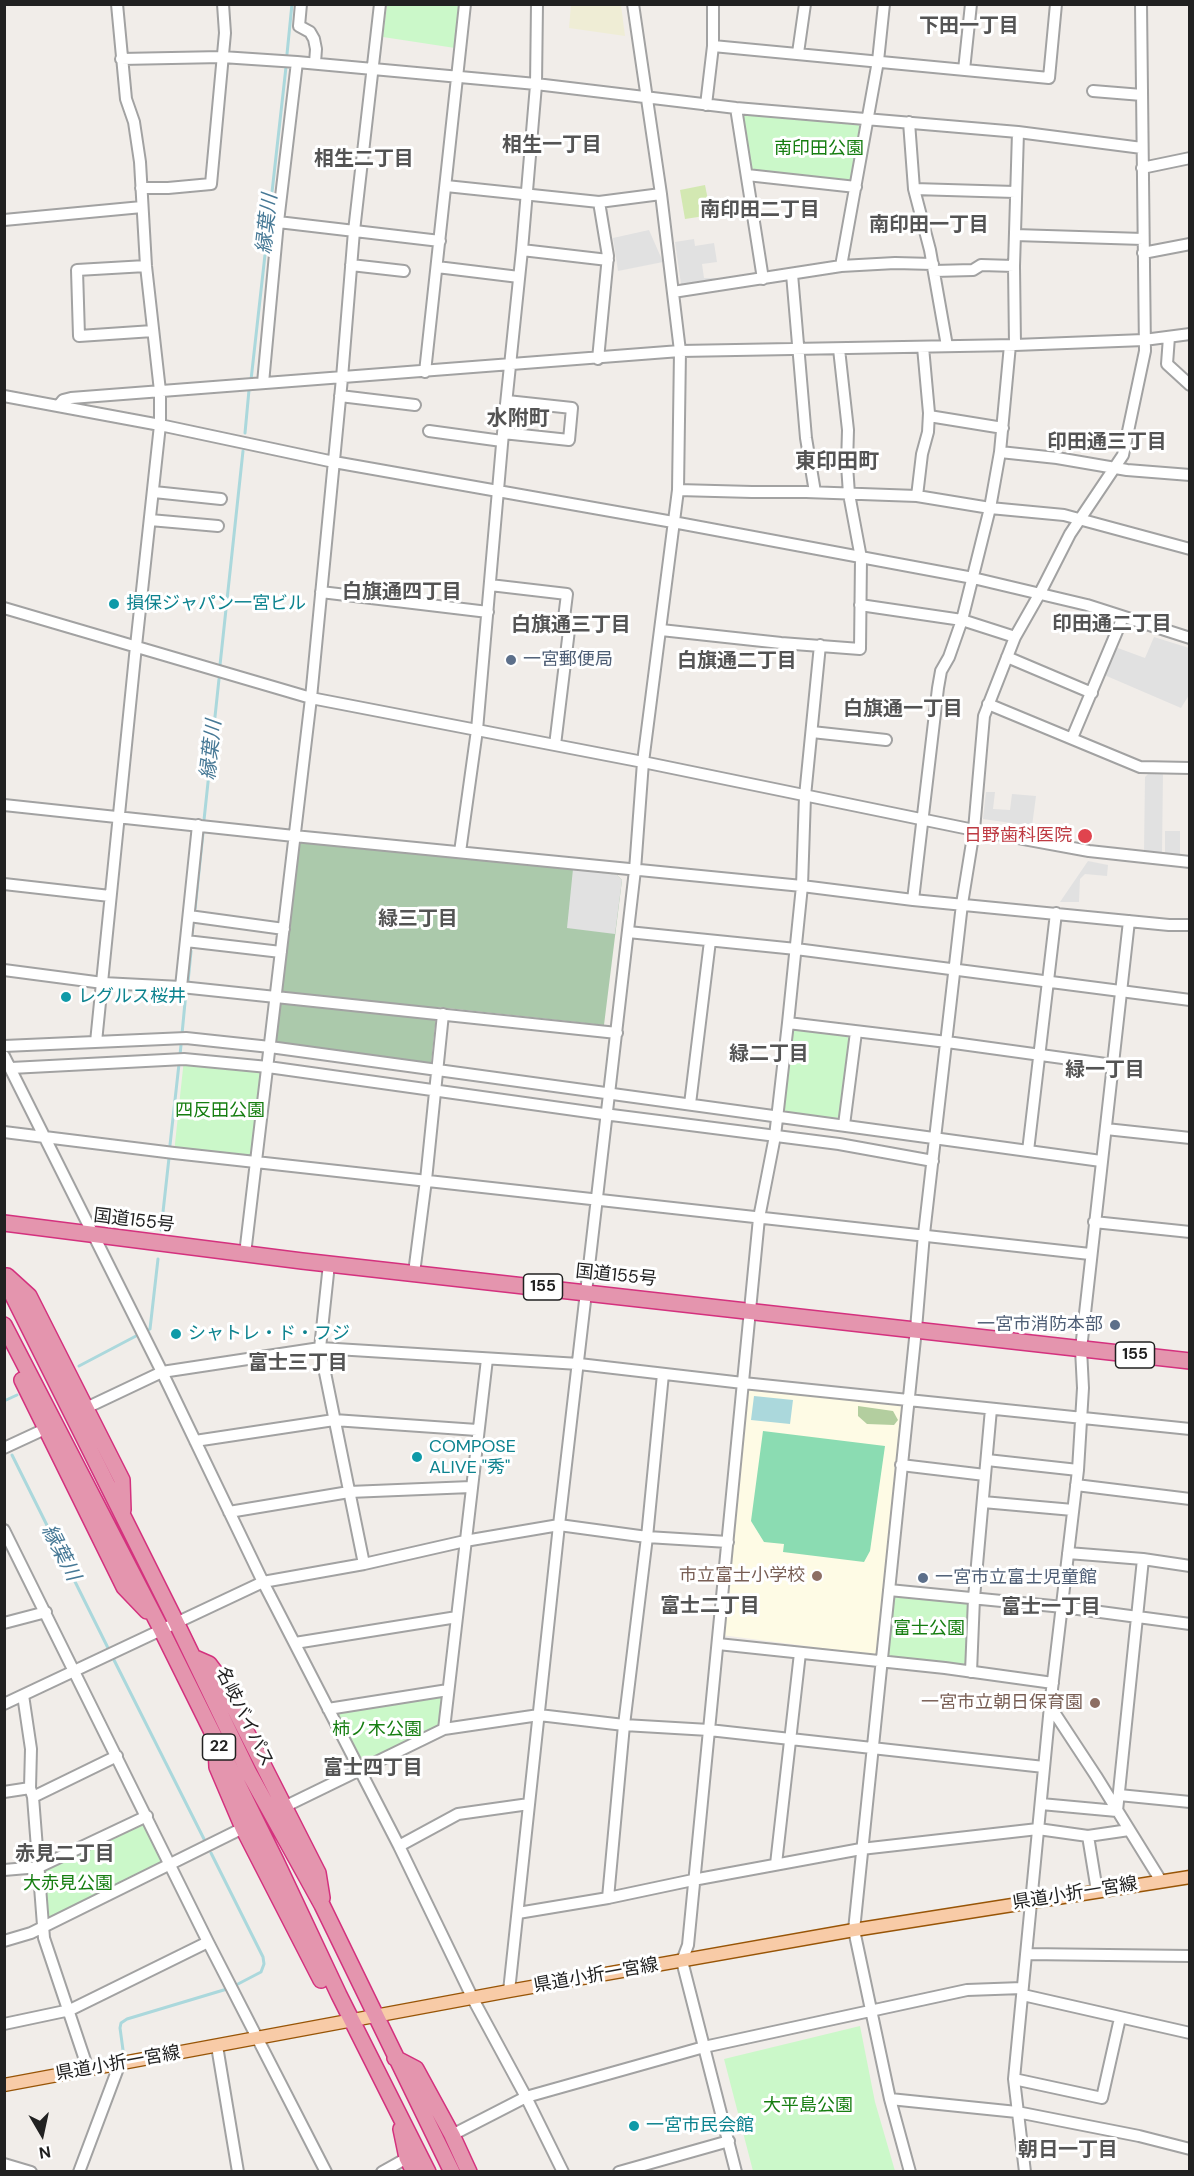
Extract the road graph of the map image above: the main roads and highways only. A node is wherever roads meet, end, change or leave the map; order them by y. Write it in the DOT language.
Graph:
graph roads {
  1 [pos="4,1223"];
  2 [pos="4,1274"];
  3 [pos="4,1278"];
  4 [pos="4,1325"];
  5 [pos="16,1349"];
  6 [pos="1190,1361"];
  7 [pos="50,1369"];
  8 [pos="77,1390"];
  9 [pos="65,1467"];
  10 [pos="86,1479"];
  11 [pos="124,1518"];
  12 [pos="157,1623"];
  13 [pos="193,1657"];
  14 [pos="217,1743"];
  15 [pos="249,1773"];
  16 [pos="273,1787"];
  17 [pos="254,1849"];
  18 [pos="276,1861"];
  19 [pos="1190,1877"];
  20 [pos="322,1905"];
  21 [pos="339,1995"];
  22 [pos="377,2017"];
  23 [pos="352,2022"];
  24 [pos="395,2058"];
  25 [pos="4,2085"];
  26 [pos="397,2109"];
  27 [pos="411,2165"];
  28 [pos="428,2172"];
  29 [pos="452,2172"];
  30 [pos="469,2172"];
  1 -- 6 [label="highway, 国道155号 / 155"];
  2 -- 8 [label="highway, 22"];
  3 -- 7 [label="highway, 名岐バイパス / 22"];
  4 -- 5 [label="highway, 名岐バイパス / 22"];
  5 -- 9 [label="highway, 22"];
  5 -- 10 [label="highway, 名岐バイパス / 22"];
  7 -- 8 [label="highway"];
  7 -- 11 [label="highway, 名岐バイパス / 22"];
  8 -- 11 [label="highway, 22"];
  9 -- 10 [label="highway"];
  9 -- 12 [label="highway, 22"];
  10 -- 12 [label="highway, 名岐バイパス / 22"];
  11 -- 13 [label="highway, 名岐バイパス / 22"];
  12 -- 14 [label="highway, 名岐バイパス / 22"];
  13 -- 15 [label="highway, 名岐バイパス / 22"];
  13 -- 16 [label="highway, 22"];
  14 -- 17 [label="highway, 22"];
  14 -- 18 [label="highway, 名岐バイパス / 22"];
  15 -- 16 [label="highway"];
  15 -- 20 [label="highway, 名岐バイパス / 22"];
  16 -- 20 [label="highway, 22"];
  17 -- 18 [label="highway"];
  17 -- 21 [label="highway, 22"];
  18 -- 21 [label="highway, 名岐バイパス / 22"];
  19 -- 22 [label="main road, 県道小折一宮線"];
  20 -- 22 [label="highway, 名岐バイパス / 22"];
  21 -- 23 [label="highway, 名岐バイパス / 22"];
  22 -- 23 [label="main road, 県道小折一宮線"];
  22 -- 24 [label="highway, 名岐バイパス / 22"];
  23 -- 25 [label="main road, 県道小折一宮線"];
  23 -- 26 [label="highway, 名岐バイパス / 22"];
  24 -- 29 [label="highway, 名岐バイパス / 22"];
  24 -- 30 [label="highway"];
  26 -- 27 [label="highway, 22"];
  26 -- 28 [label="highway, 名岐バイパス / 22"];
}
